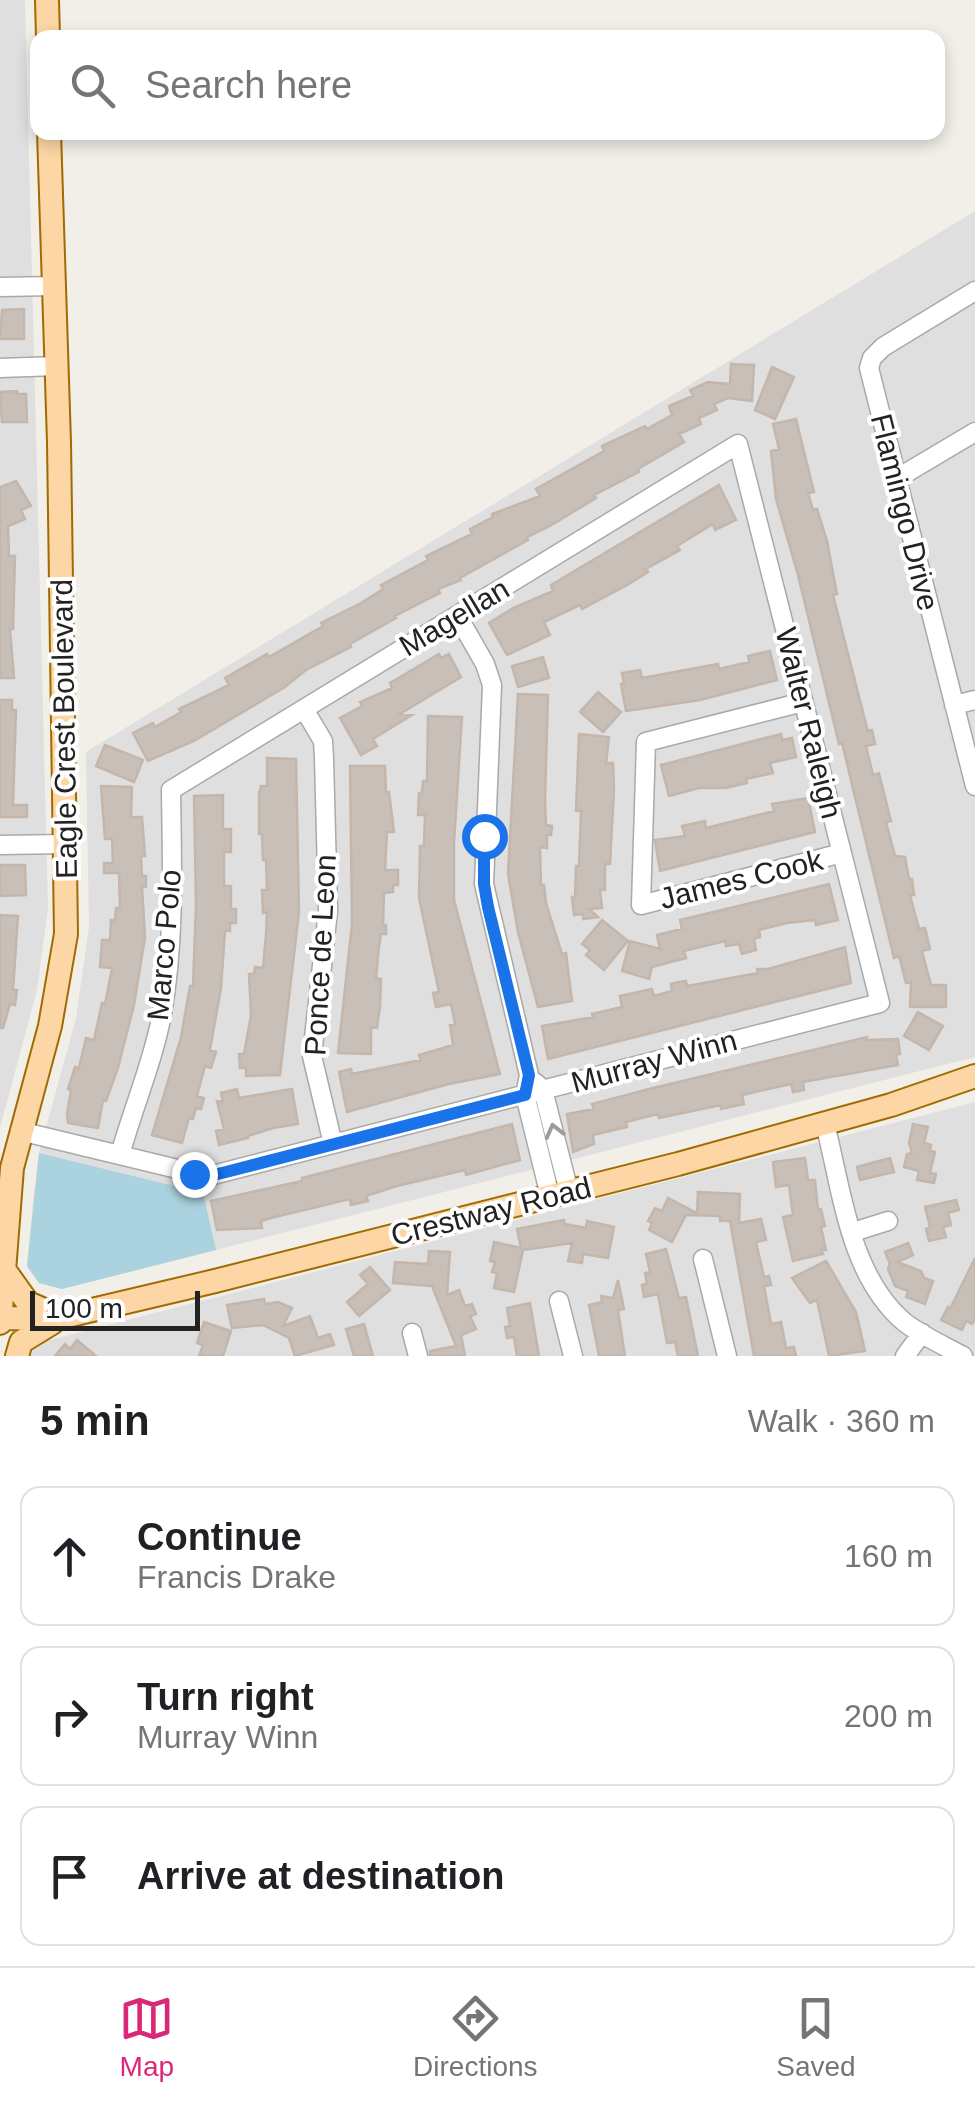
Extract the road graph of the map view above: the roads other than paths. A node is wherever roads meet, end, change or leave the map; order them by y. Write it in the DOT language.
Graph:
graph roads {
  1 [pos="48,0"];
  2 [pos="48,30"];
  3 [pos="49,140"];
  4 [pos="54,286"];
  5 [pos="0,287"];
  6 [pos="975,292"];
  7 [pos="57,366"];
  8 [pos="0,368"];
  9 [pos="975,432"];
  10 [pos="738,444"];
  11 [pos="896,480"];
  12 [pos="457,616"];
  13 [pos="975,700"];
  14 [pos="804,702"];
  15 [pos="954,705"];
  16 [pos="304,709"];
  17 [pos="975,786"];
  18 [pos="171,790"];
  19 [pos="67,844"];
  20 [pos="0,846"];
  21 [pos="842,853"];
  22 [pos="880,1003"];
  23 [pos="975,1076"];
  24 [pos="534,1092"];
  25 [pos="825,1124"];
  26 [pos="20,1130"];
  27 [pos="333,1144"];
  28 [pos="120,1155"];
  29 [pos="559,1194"];
  30 [pos="3,1220"];
  31 [pos="888,1221"];
  32 [pos="853,1232"];
  33 [pos="704,1260"];
  34 [pos="2,1271"];
  35 [pos="560,1301"];
  36 [pos="64,1316"];
  37 [pos="1,1319"];
  38 [pos="412,1333"];
  39 [pos="922,1333"];
  40 [pos="14,1356"];
  41 [pos="418,1356"];
  42 [pos="574,1356"];
  43 [pos="727,1356"];
  44 [pos="905,1356"];
  45 [pos="963,1356"];
  1 -- 2 [label="main road"];
  3 -- 4 [label="main road, Eagle Crest Boulevard"];
  4 -- 5 [label="street"];
  4 -- 7 [label="main road, Eagle Crest Boulevard"];
  6 -- 11 [label="street, Flamingo Drive"];
  7 -- 8 [label="street"];
  7 -- 19 [label="main road, Eagle Crest Boulevard"];
  9 -- 11 [label="street"];
  10 -- 12 [label="street, Magellan"];
  10 -- 14 [label="street, Walter Raleigh"];
  11 -- 15 [label="street, Flamingo Drive"];
  12 -- 16 [label="street, Magellan"];
  12 -- 24 [label="street"];
  13 -- 15 [label="street"];
  14 -- 21 [label="street, Walter Raleigh"];
  14 -- 21 [label="street, James Cook"];
  15 -- 17 [label="street, Flamingo Drive"];
  16 -- 18 [label="street, Magellan"];
  16 -- 27 [label="street, Ponce de Leon"];
  18 -- 28 [label="street, Marco Polo"];
  19 -- 20 [label="street"];
  19 -- 26 [label="main road, Eagle Crest Boulevard"];
  21 -- 22 [label="street, Walter Raleigh"];
  22 -- 24 [label="street, Murray Winn"];
  23 -- 25 [label="main road, Crestway Road"];
  24 -- 27 [label="street, Murray Winn"];
  24 -- 29 [label="street"];
  25 -- 29 [label="main road, Crestway Road"];
  25 -- 32 [label="street"];
  26 -- 28 [label="street, Murray Winn"];
  26 -- 30 [label="main road, Eagle Crest Boulevard"];
  27 -- 28 [label="street, Murray Winn"];
  29 -- 36 [label="main road, Crestway Road"];
  30 -- 34 [label="main road, Eagle Crest Boulevard"];
  31 -- 32 [label="street"];
  32 -- 39 [label="street"];
  33 -- 43 [label="street"];
  34 -- 36 [label="main road"];
  34 -- 37 [label="main road, Eagle Crest Boulevard"];
  35 -- 42 [label="street"];
  36 -- 37 [label="main road, Crestway Road"];
  36 -- 40 [label="main road"];
  37 -- 40 [label="main road, Eagle Crest Boulevard"];
  38 -- 41 [label="street"];
  39 -- 44 [label="street"];
  39 -- 45 [label="street"];
}
